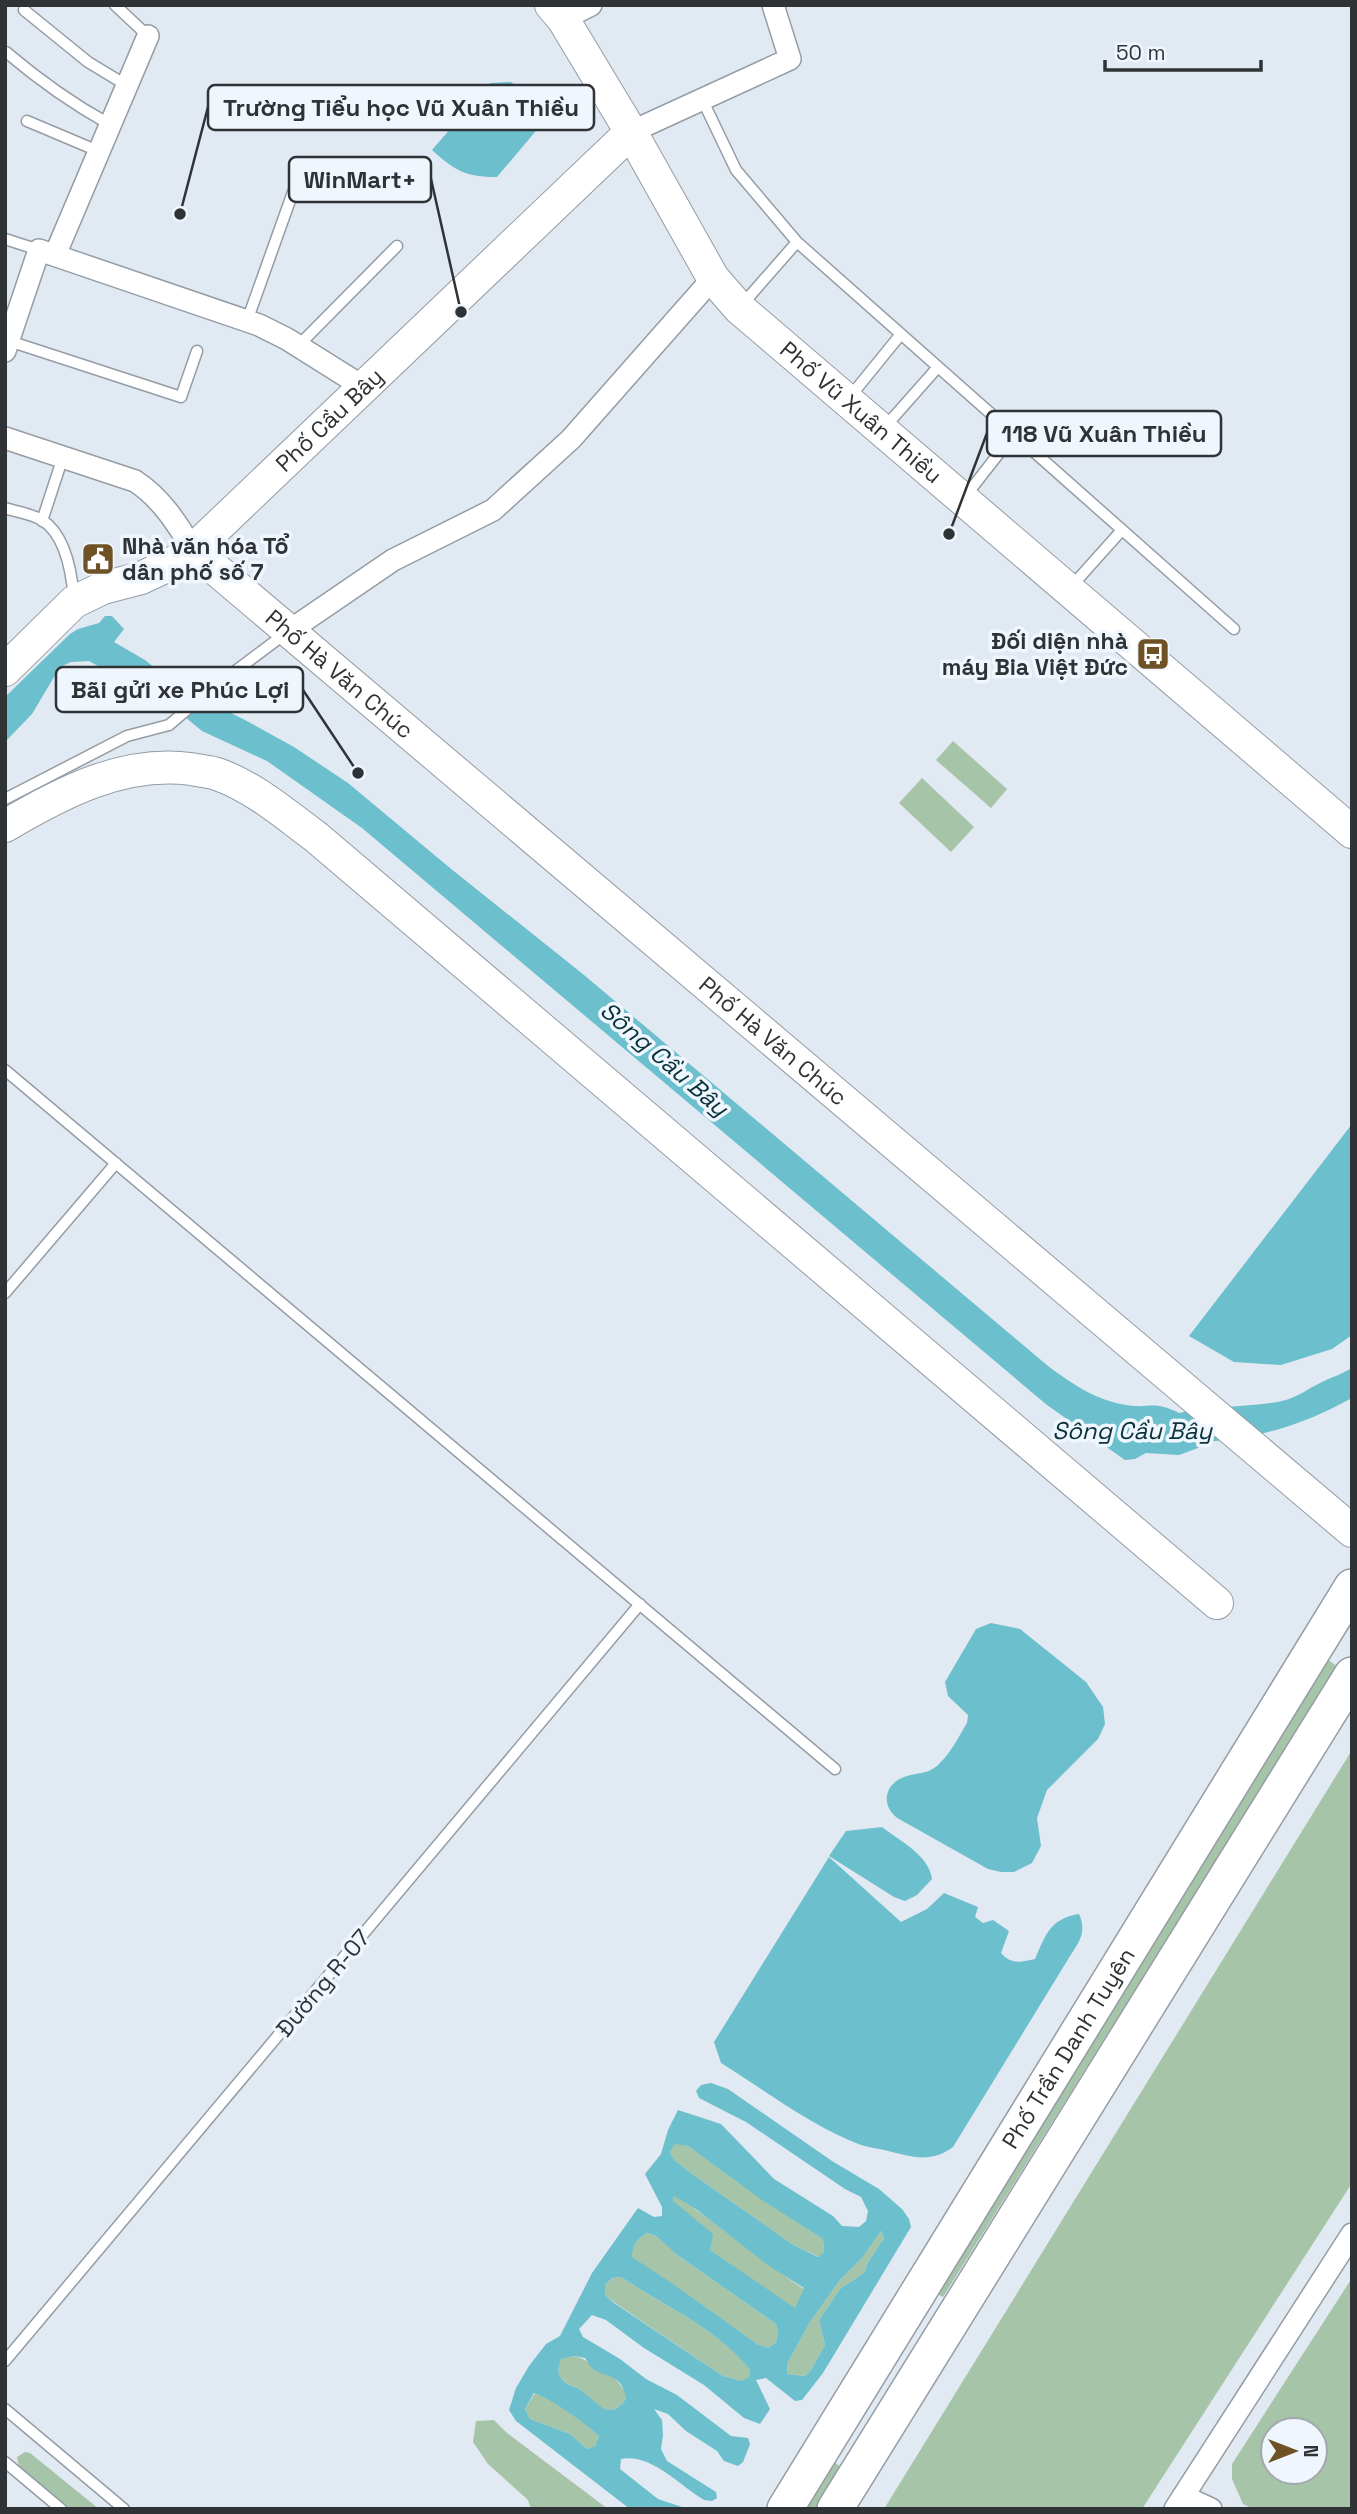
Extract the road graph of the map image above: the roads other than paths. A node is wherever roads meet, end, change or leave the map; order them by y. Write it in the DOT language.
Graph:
graph roads {
  1 [pos="115,5"];
  2 [pos="773,5"];
  3 [pos="24,10"];
  4 [pos="568,10"];
  5 [pos="148,36"];
  6 [pos="6,52"];
  7 [pos="126,85"];
  8 [pos="702,99"];
  9 [pos="27,121"];
  10 [pos="109,124"];
  11 [pos="631,132"];
  12 [pos="98,151"];
  13 [pos="293,192"];
  14 [pos="5,239"];
  15 [pos="797,242"];
  16 [pos="397,246"];
  17 [pos="47,253"];
  18 [pos="713,278"];
  19 [pos="739,308"];
  20 [pos="247,321"];
  21 [pos="901,334"];
  22 [pos="7,346"];
  23 [pos="298,346"];
  24 [pos="197,351"];
  25 [pos="938,367"];
  26 [pos="365,387"];
  27 [pos="847,400"];
  28 [pos="882,430"];
  29 [pos="1014,434"];
  30 [pos="5,438"];
  31 [pos="63,457"];
  32 [pos="963,499"];
  33 [pos="5,508"];
  34 [pos="42,520"];
  35 [pos="1122,530"];
  36 [pos="193,550"];
  37 [pos="1069,590"];
  38 [pos="74,602"];
  39 [pos="1234,629"];
  40 [pos="289,631"];
  41 [pos="6,669"];
  42 [pos="5,799"];
  43 [pos="5,826"];
  44 [pos="1352,831"];
  45 [pos="5,1070"];
  46 [pos="116,1163"];
  47 [pos="5,1293"];
  48 [pos="1352,1531"];
  49 [pos="1352,1587"];
  50 [pos="1217,1603"];
  51 [pos="640,1604"];
  52 [pos="1352,1675"];
  53 [pos="835,1769"];
  54 [pos="1352,2234"];
  55 [pos="884,2347"];
  56 [pos="5,2361"];
  57 [pos="921,2369"];
  58 [pos="5,2409"];
  59 [pos="5,2462"];
  60 [pos="1179,2502"];
  61 [pos="61,2509"];
  62 [pos="124,2509"];
  63 [pos="785,2509"];
  64 [pos="835,2509"];
  65 [pos="1211,2509"];
  1 -- 5 [label="lane"];
  2 -- 8 [label="street"];
  3 -- 7 [label="lane"];
  4 -- 11 [label="street, Phố Vũ Xuân Thiều"];
  5 -- 7 [label="street"];
  6 -- 10 [label="lane"];
  7 -- 10 [label="street"];
  8 -- 11 [label="street"];
  8 -- 15 [label="lane"];
  9 -- 12 [label="lane"];
  10 -- 12 [label="street"];
  11 -- 18 [label="street, Phố Vũ Xuân Thiều"];
  11 -- 26 [label="street, Phố Cầu Bây"];
  12 -- 17 [label="street"];
  13 -- 20 [label="lane"];
  14 -- 17 [label="lane"];
  15 -- 19 [label="lane"];
  15 -- 21 [label="lane"];
  16 -- 23 [label="lane"];
  17 -- 20 [label="street"];
  17 -- 22 [label="street"];
  18 -- 19 [label="street, Phố Vũ Xuân Thiều"];
  18 -- 40 [label="street"];
  19 -- 27 [label="street, Phố Vũ Xuân Thiều"];
  20 -- 23 [label="street"];
  21 -- 25 [label="lane"];
  21 -- 27 [label="lane"];
  22 -- 24 [label="lane"];
  23 -- 26 [label="street"];
  25 -- 28 [label="lane"];
  25 -- 29 [label="lane"];
  26 -- 36 [label="street, Phố Cầu Bây"];
  27 -- 28 [label="street, Phố Vũ Xuân Thiều"];
  28 -- 32 [label="street, Phố Vũ Xuân Thiều"];
  29 -- 32 [label="lane"];
  29 -- 35 [label="lane"];
  30 -- 31 [label="street"];
  31 -- 34 [label="lane"];
  31 -- 36 [label="street"];
  32 -- 37 [label="street, Phố Vũ Xuân Thiều"];
  33 -- 34 [label="lane"];
  34 -- 38 [label="lane"];
  35 -- 37 [label="lane"];
  35 -- 39 [label="lane"];
  36 -- 38 [label="street, Phố Cầu Bây"];
  36 -- 40 [label="street, Phố Hà Văn Chúc"];
  37 -- 44 [label="street, Phố Vũ Xuân Thiều"];
  38 -- 41 [label="street, Phố Cầu Bây"];
  40 -- 42 [label="lane"];
  40 -- 48 [label="street, Phố Hà Văn Chúc"];
  43 -- 50 [label="street"];
  45 -- 46 [label="lane"];
  46 -- 47 [label="lane"];
  46 -- 51 [label="lane"];
  49 -- 55 [label="main road, Phố Trần Danh Tuyên"];
  51 -- 53 [label="lane"];
  51 -- 56 [label="lane, Đường R-07"];
  52 -- 57 [label="main road, Phố Trần Danh Tuyên"];
  54 -- 60 [label="street"];
  55 -- 57 [label="main road"];
  55 -- 63 [label="main road, Phố Trần Danh Tuyên"];
  57 -- 64 [label="main road, Phố Trần Danh Tuyên"];
  58 -- 62 [label="lane"];
  59 -- 61 [label="lane"];
  60 -- 65 [label="street"];
}
